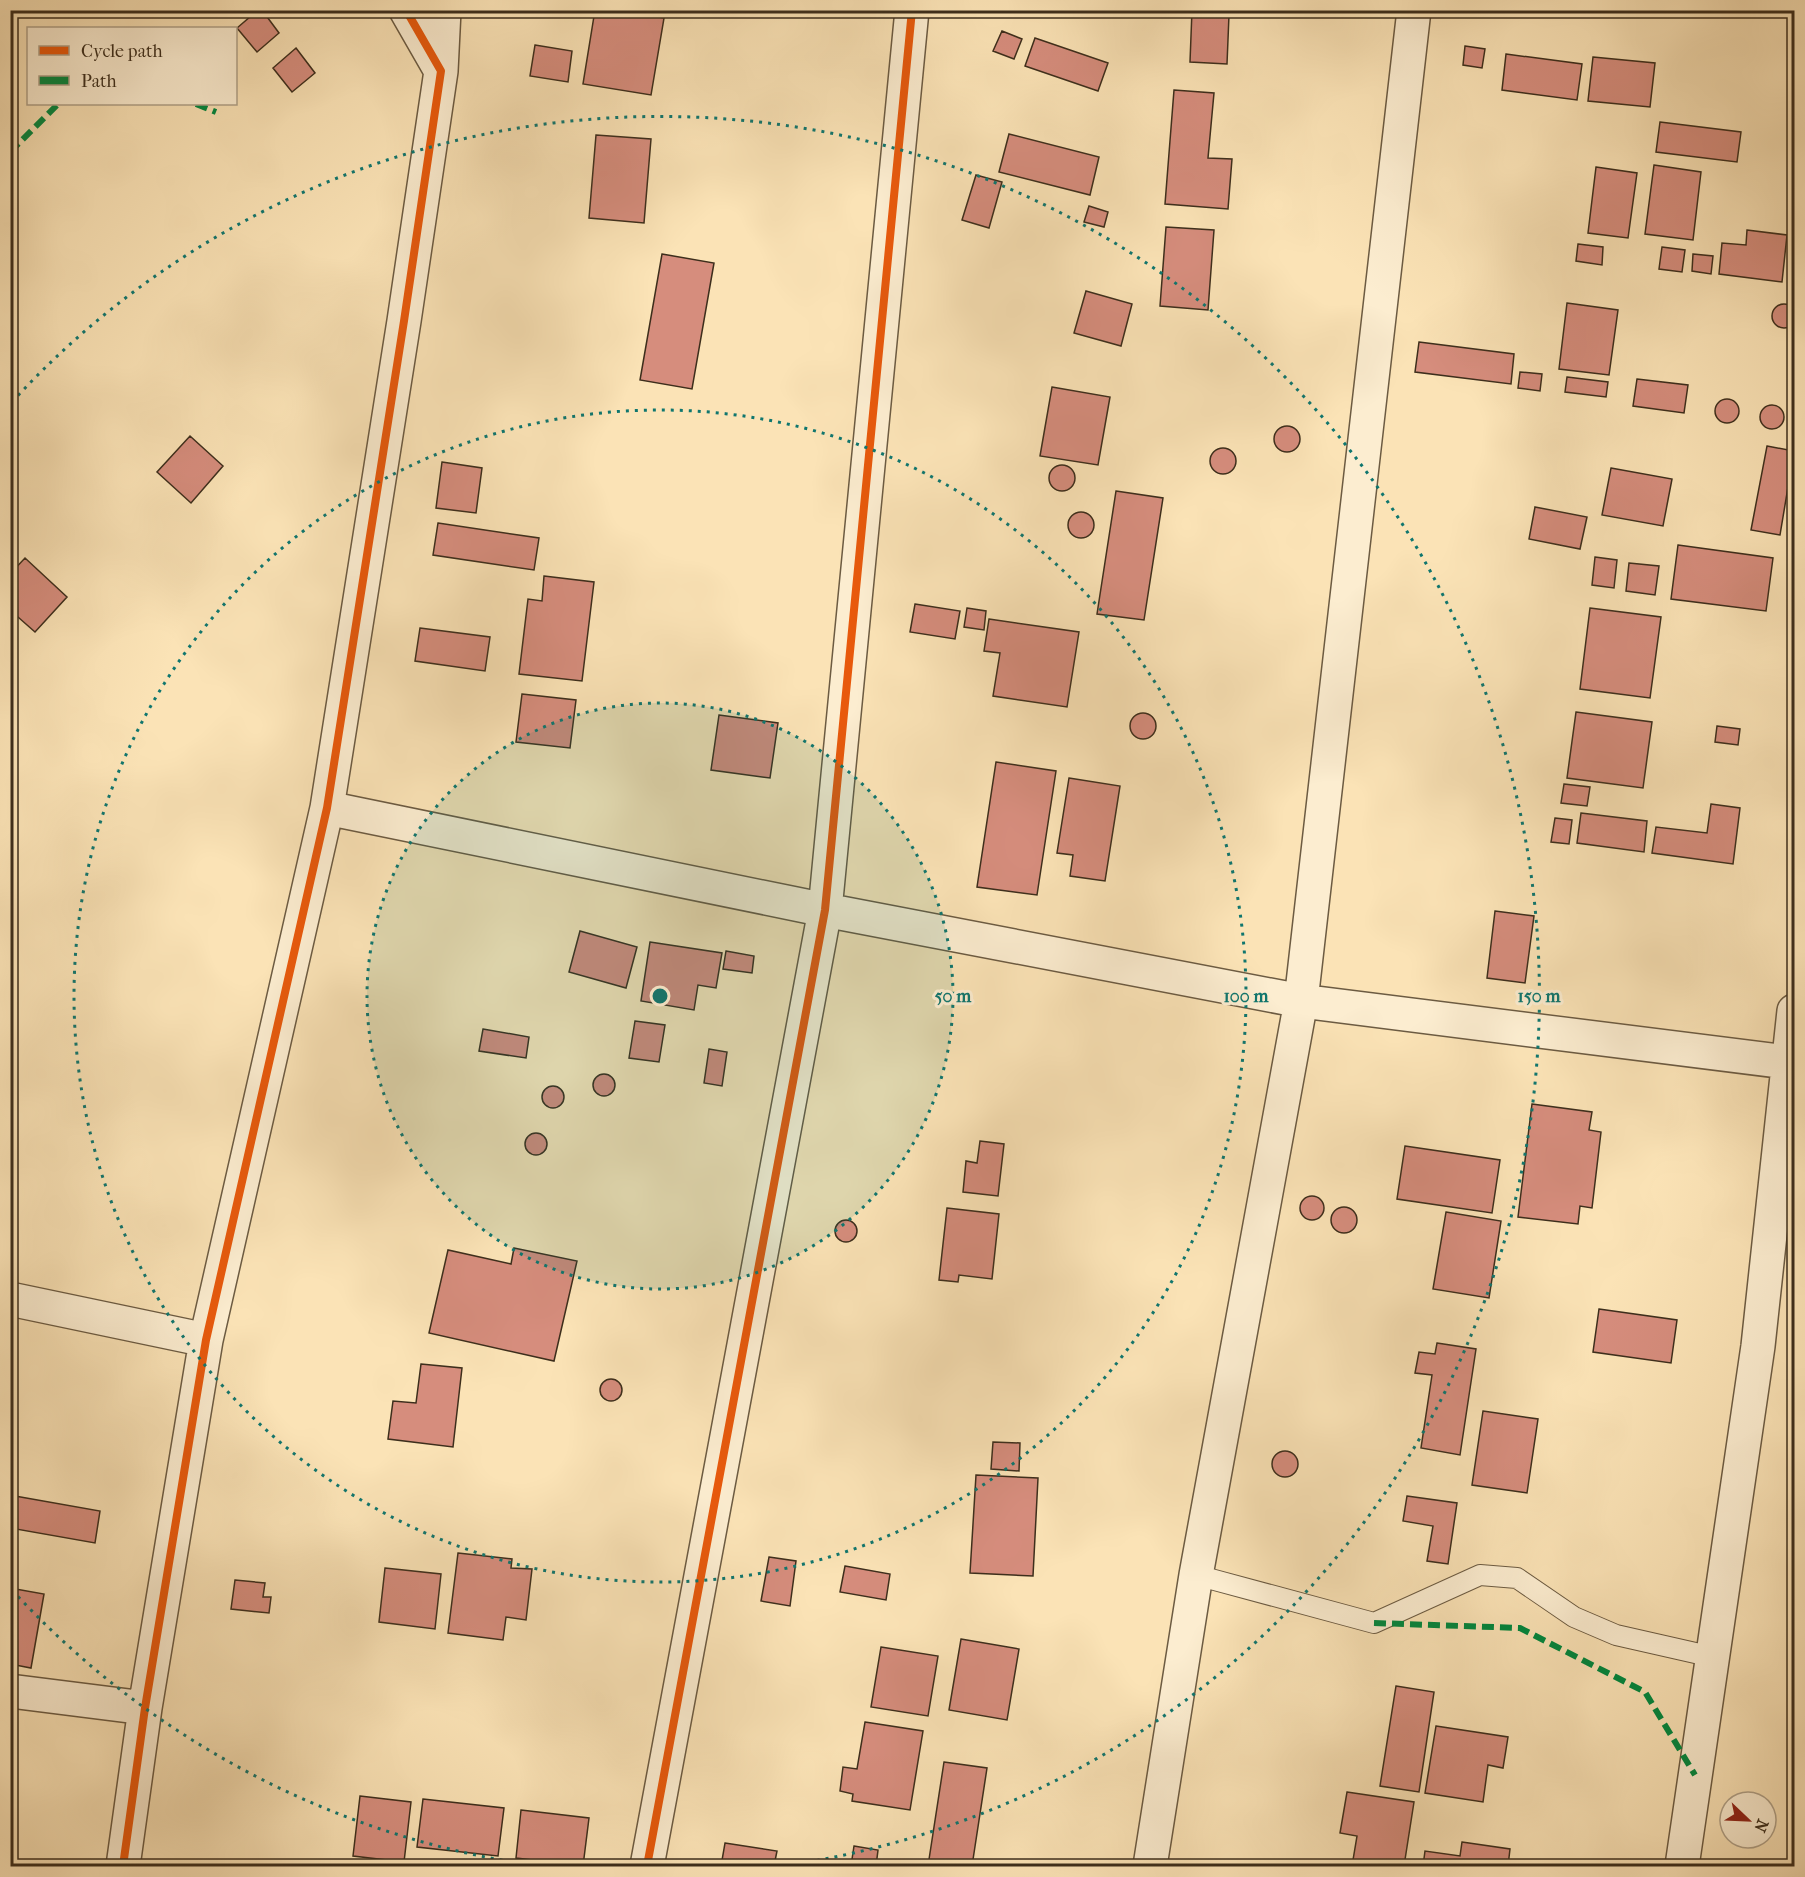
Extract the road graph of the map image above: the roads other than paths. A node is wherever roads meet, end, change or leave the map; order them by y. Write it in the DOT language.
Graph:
graph roads {
  1 [pos="406,10"];
  2 [pos="444,10"];
  3 [pos="912,10"];
  4 [pos="1414,10"];
  5 [pos="441,71"];
  6 [pos="327,808"];
  7 [pos="825,910"];
  8 [pos="1301,1001"];
  9 [pos="1794,1011"];
  10 [pos="1791,1063"];
  11 [pos="10,1299"];
  12 [pos="206,1340"];
  13 [pos="1196,1575"];
  14 [pos="1713,1657"];
  15 [pos="10,1691"];
  16 [pos="145,1708"];
  17 [pos="123,1866"];
  18 [pos="647,1866"];
  19 [pos="1150,1866"];
  20 [pos="1682,1866"];
  1 -- 5 [label="street"];
  2 -- 5 [label="street"];
  3 -- 7 [label="street"];
  4 -- 8 [label="street"];
  5 -- 6 [label="street"];
  6 -- 7 [label="street"];
  6 -- 12 [label="street"];
  7 -- 8 [label="street"];
  7 -- 18 [label="street"];
  8 -- 10 [label="street"];
  8 -- 13 [label="street"];
  9 -- 10 [label="street"];
  10 -- 14 [label="street"];
  11 -- 12 [label="street"];
  12 -- 16 [label="street"];
  13 -- 14 [label="lane"];
  13 -- 19 [label="street"];
  14 -- 20 [label="street"];
  15 -- 16 [label="street"];
  16 -- 17 [label="street"];
}
